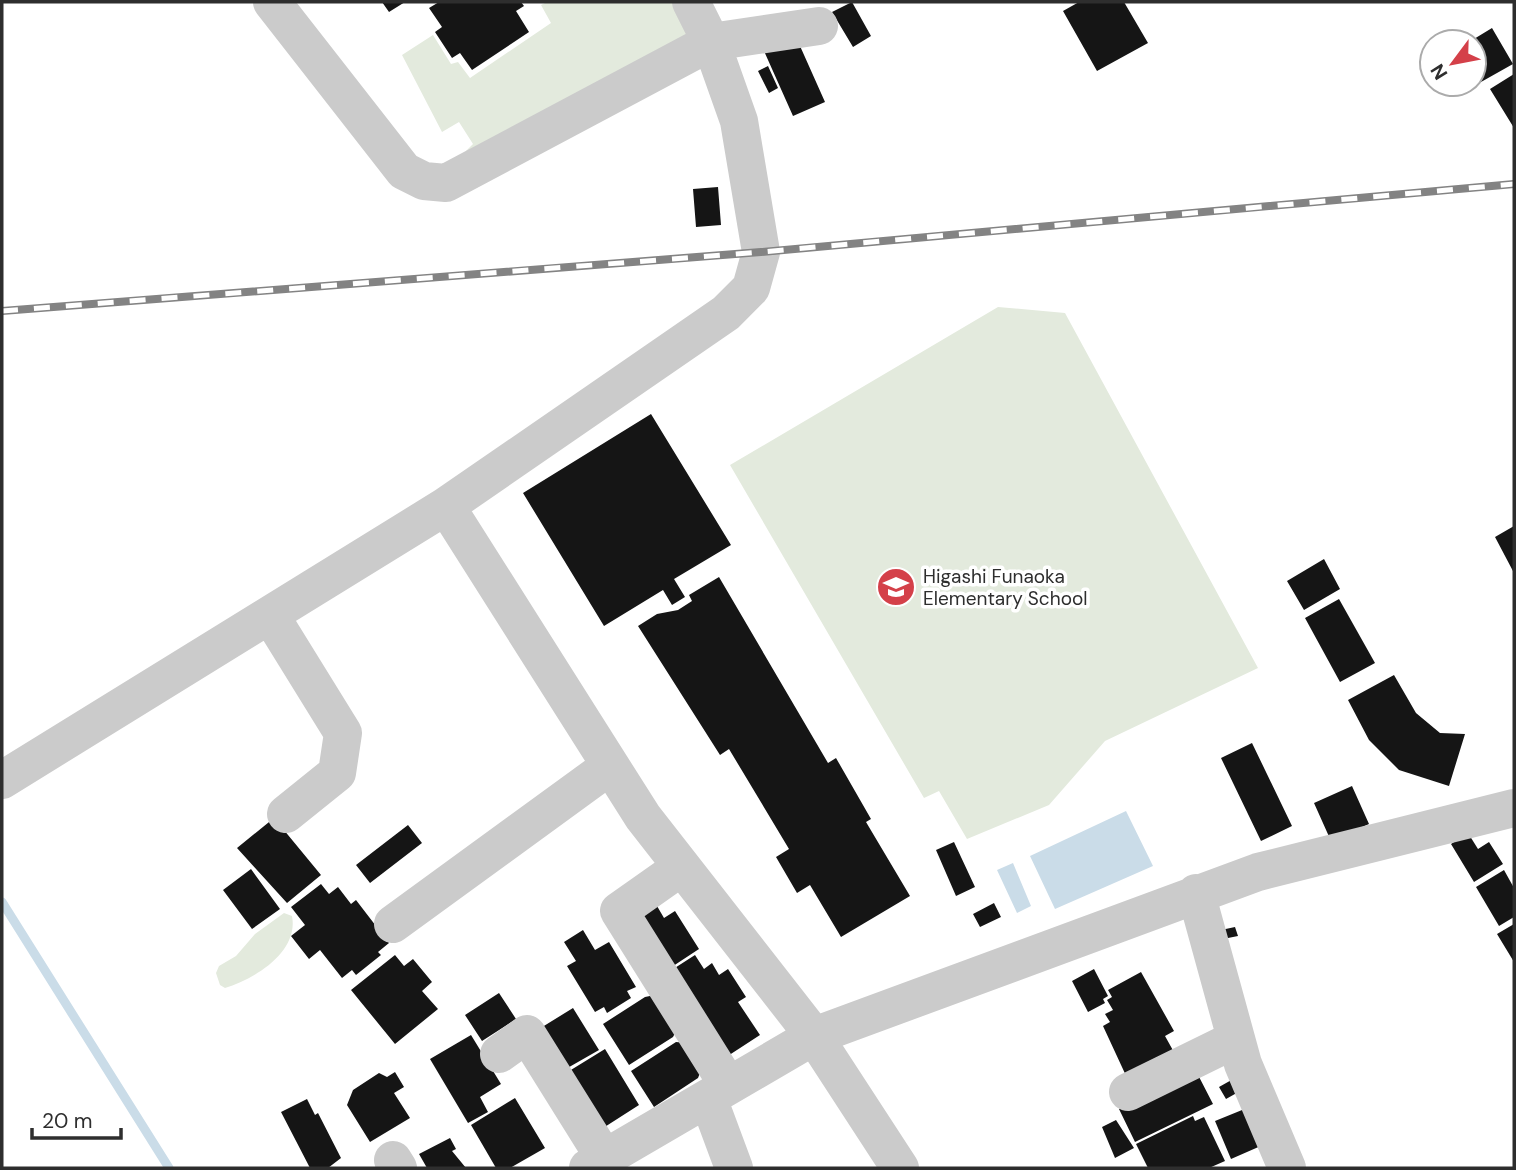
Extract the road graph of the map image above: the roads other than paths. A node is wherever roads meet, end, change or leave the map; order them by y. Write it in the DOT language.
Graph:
graph roads {
  1 [pos="272,2"];
  2 [pos="691,2"];
  3 [pos="819,26"];
  4 [pos="711,42"];
  5 [pos="446,506"];
  6 [pos="270,615"];
  7 [pos="610,766"];
  8 [pos="2,780"];
  9 [pos="1514,808"];
  10 [pos="286,814"];
  11 [pos="680,868"];
  12 [pos="1196,893"];
  13 [pos="393,924"];
  14 [pos="814,1036"];
  15 [pos="1236,1039"];
  16 [pos="499,1054"];
  17 [pos="718,1091"];
  18 [pos="1128,1091"];
  19 [pos="596,1163"];
  20 [pos="729,1166"];
  21 [pos="900,1168"];
  22 [pos="1287,1168"];
  1 -- 4 [label="street"];
  2 -- 4 [label="street"];
  3 -- 4 [label="street"];
  4 -- 5 [label="street"];
  5 -- 6 [label="street"];
  5 -- 7 [label="street"];
  6 -- 8 [label="street"];
  6 -- 10 [label="street"];
  7 -- 11 [label="street"];
  7 -- 13 [label="street"];
  9 -- 12 [label="street"];
  11 -- 14 [label="street"];
  11 -- 17 [label="street"];
  12 -- 14 [label="street"];
  12 -- 15 [label="street"];
  14 -- 17 [label="street"];
  14 -- 21 [label="street"];
  15 -- 18 [label="street"];
  15 -- 22 [label="street"];
  16 -- 19 [label="street"];
  17 -- 19 [label="street"];
  17 -- 20 [label="street"];
}
